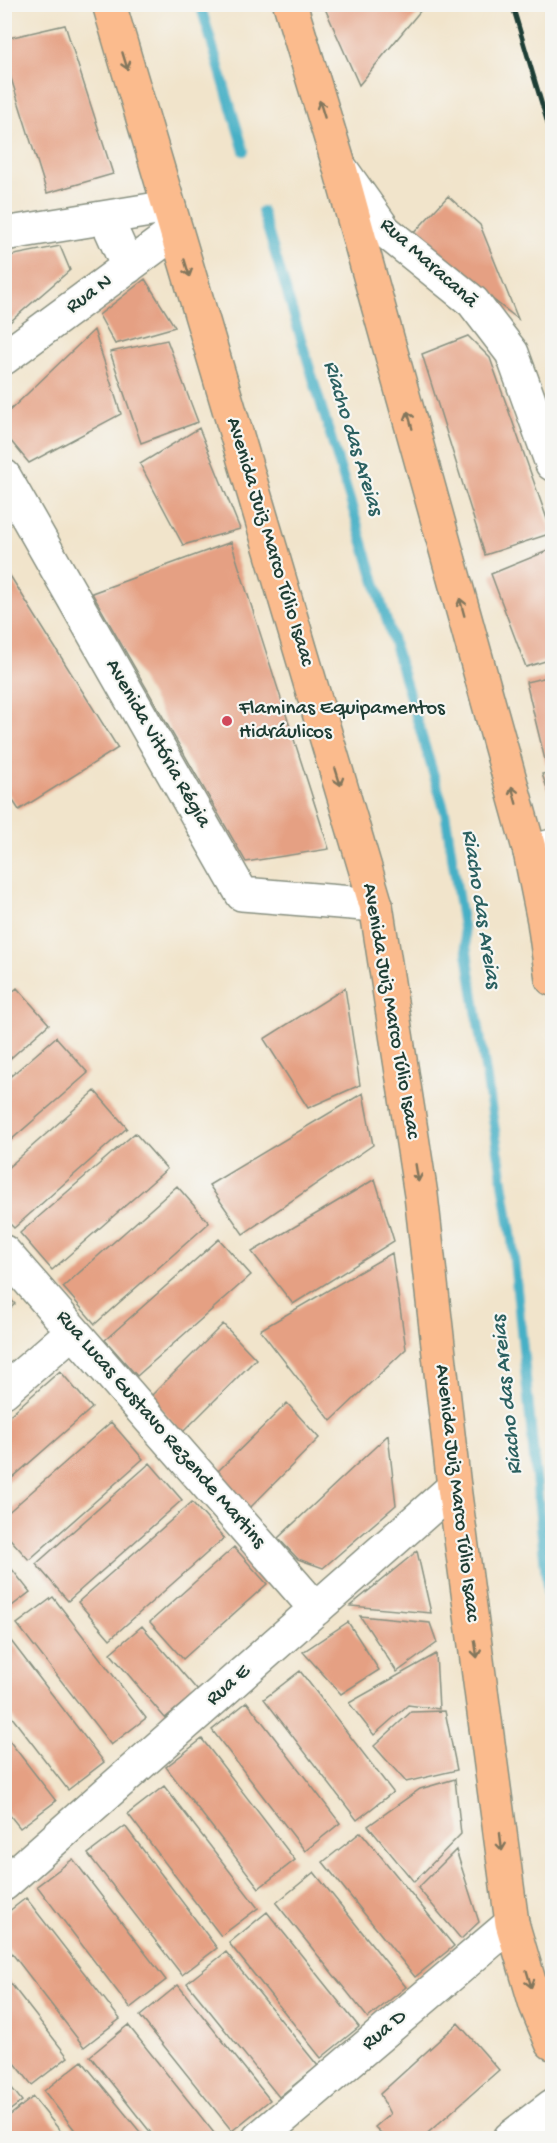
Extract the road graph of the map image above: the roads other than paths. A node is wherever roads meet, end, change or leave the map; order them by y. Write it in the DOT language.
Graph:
graph roads {
  1 [pos="109,4"];
  2 [pos="290,4"];
  3 [pos="339,165"];
  4 [pos="106,218"];
  5 [pos="173,219"];
  6 [pos="4,234"];
  7 [pos="128,267"];
  8 [pos="4,358"];
  9 [pos="552,464"];
  10 [pos="4,476"];
  11 [pos="541,849"];
  12 [pos="376,905"];
  13 [pos="552,979"];
  14 [pos="4,1252"];
  15 [pos="73,1331"];
  16 [pos="4,1391"];
  17 [pos="454,1487"];
  18 [pos="316,1609"];
  19 [pos="4,1884"];
  20 [pos="512,1923"];
  21 [pos="552,2043"];
  22 [pos="552,2106"];
  23 [pos="259,2139"];
  24 [pos="510,2139"];
  1 -- 5 [label="main road, Avenida Juiz Marco Túlio Isaac, one-way"];
  3 -- 2 [label="main road, one-way"];
  3 -- 9 [label="street, Rua Maracanã"];
  11 -- 3 [label="main road, one-way"];
  4 -- 5 [label="street"];
  4 -- 6 [label="street"];
  4 -- 7 [label="street"];
  5 -- 7 [label="street, Rua N"];
  5 -- 12 [label="main road, Avenida Juiz Marco Túlio Isaac, one-way"];
  7 -- 8 [label="street, Rua N"];
  10 -- 12 [label="street, Avenida Vitória Régia"];
  11 -- 13 [label="main road"];
  12 -- 17 [label="main road, Avenida Juiz Marco Túlio Isaac, one-way"];
  14 -- 15 [label="street, Rua Lucas Gustavo Rezende Martins"];
  15 -- 16 [label="street"];
  15 -- 18 [label="street, Rua Lucas Gustavo Rezende Martins"];
  17 -- 18 [label="street, Rua E"];
  17 -- 20 [label="main road, Avenida Juiz Marco Túlio Isaac, one-way"];
  18 -- 19 [label="street, Rua E"];
  20 -- 21 [label="main road, Avenida Juiz Marco Túlio Isaac, one-way"];
  20 -- 23 [label="street, Rua D"];
  22 -- 24 [label="street"];
}
